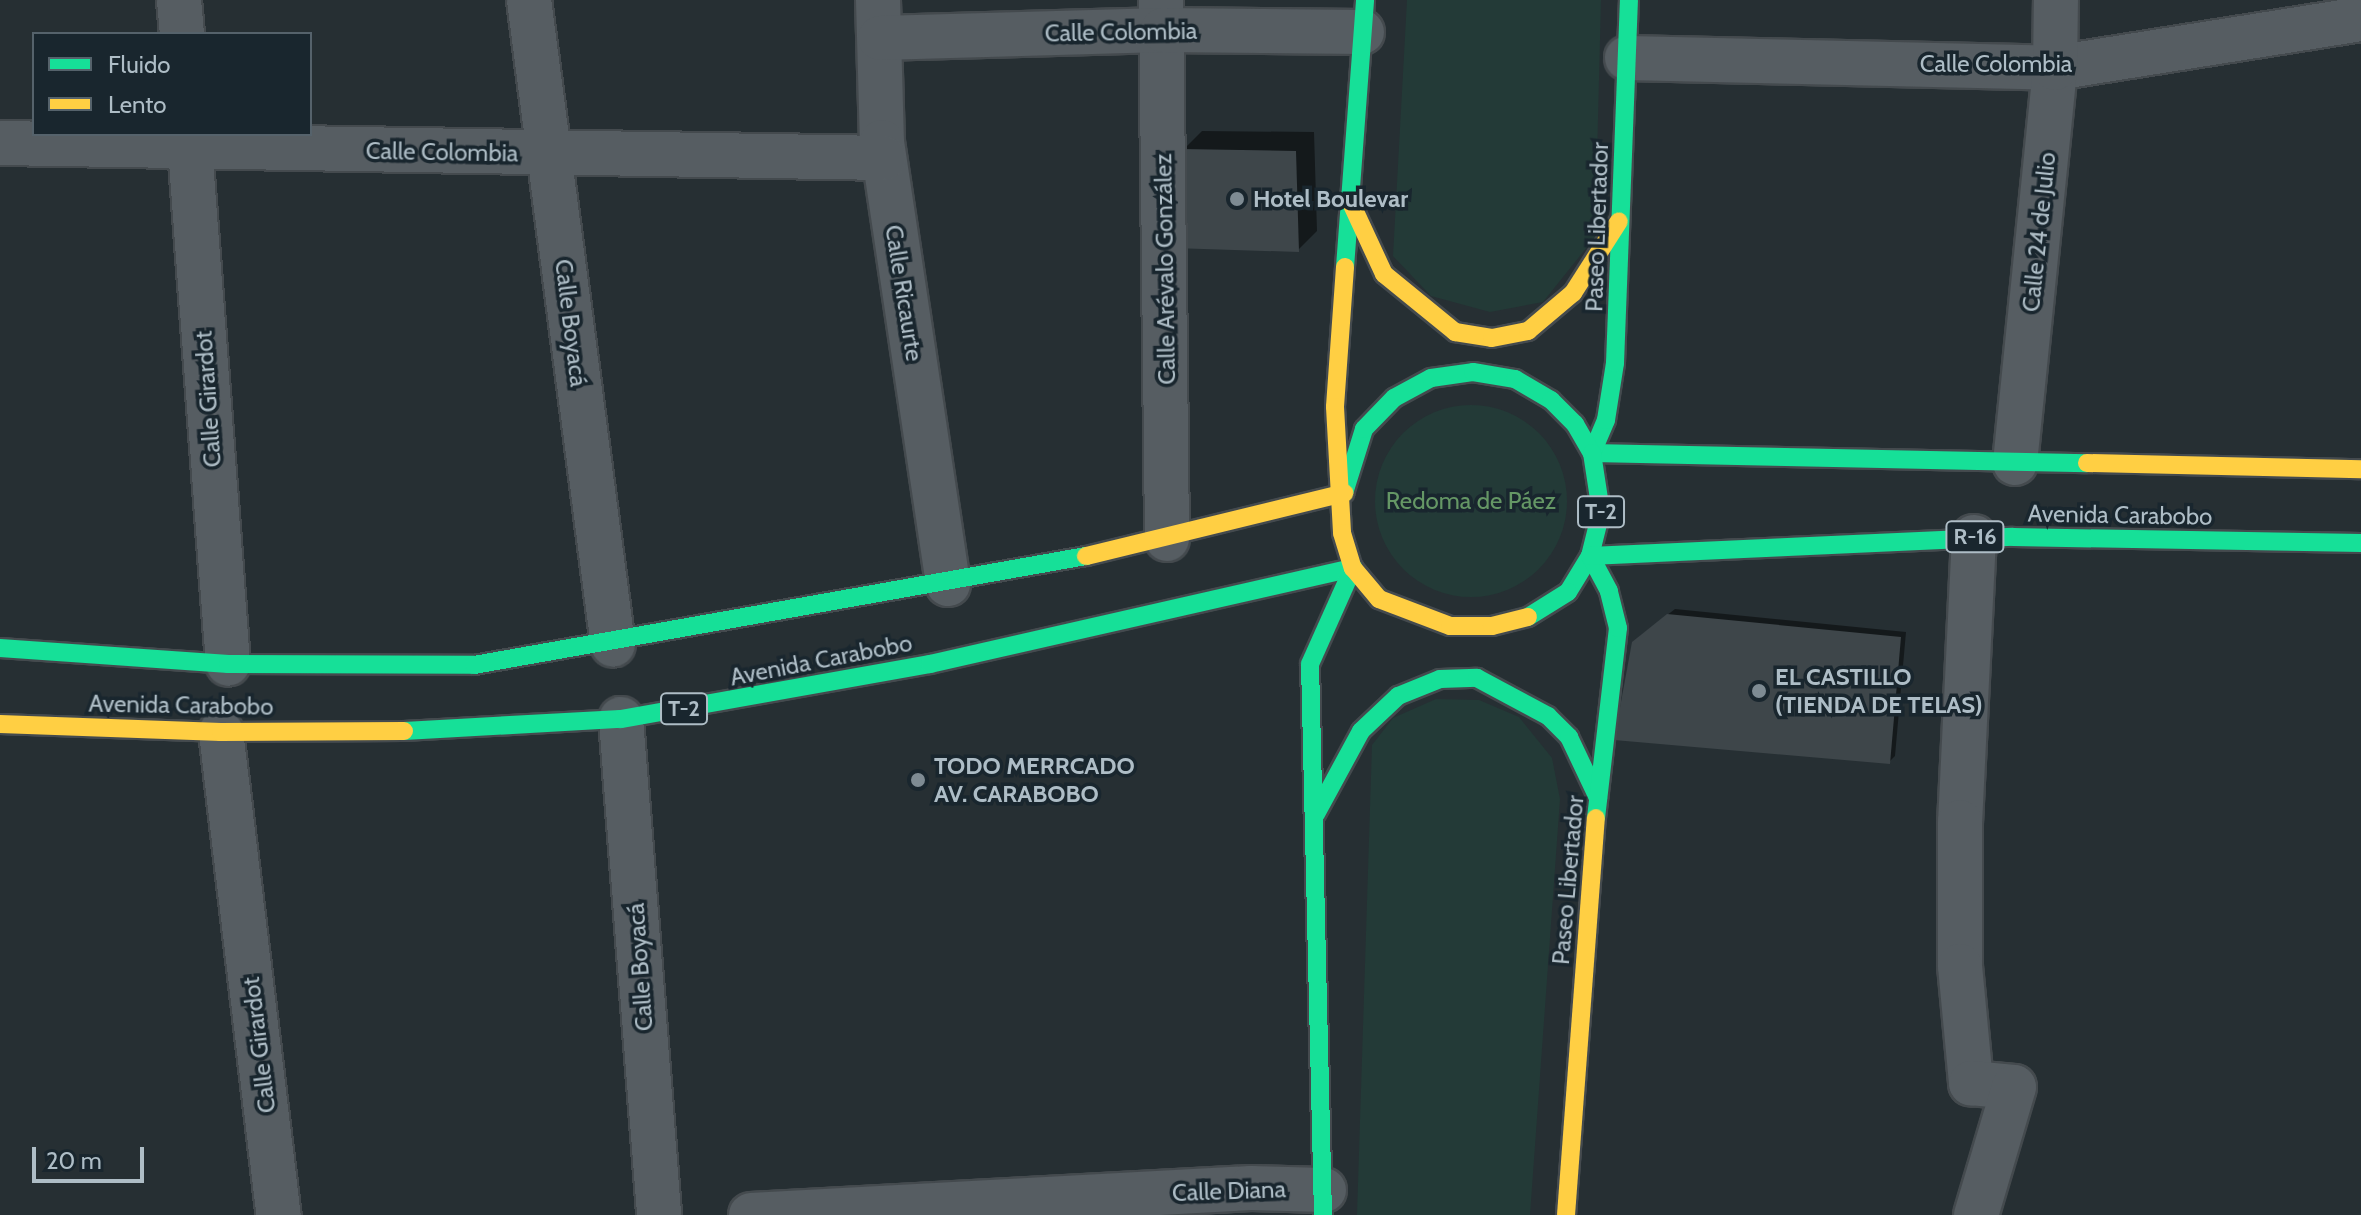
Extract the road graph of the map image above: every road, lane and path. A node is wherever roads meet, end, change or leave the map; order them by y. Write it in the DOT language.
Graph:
graph roads {
  1 [pos="179,0"];
  2 [pos="529,0"];
  3 [pos="1629,0"];
  4 [pos="2056,0"];
  5 [pos="1162,15"];
  6 [pos="1364,16"];
  7 [pos="879,19"];
  8 [pos="2361,19"];
  9 [pos="182,32"];
  10 [pos="1627,58"];
  11 [pos="2055,68"];
  12 [pos="190,141"];
  13 [pos="0,143"];
  14 [pos="550,154"];
  15 [pos="884,158"];
  16 [pos="1352,205"];
  17 [pos="1621,219"];
  18 [pos="1592,453"];
  19 [pos="2015,463"];
  20 [pos="2361,469"];
  21 [pos="1344,493"];
  22 [pos="1974,537"];
  23 [pos="1167,539"];
  24 [pos="2361,543"];
  25 [pos="1590,556"];
  26 [pos="1353,568"];
  27 [pos="948,584"];
  28 [pos="613,645"];
  29 [pos="0,648"];
  30 [pos="228,664"];
  31 [pos="621,719"];
  32 [pos="0,724"];
  33 [pos="221,732"];
  34 [pos="1598,798"];
  35 [pos="1316,815"];
  36 [pos="1324,1202"];
  37 [pos="279,1215"];
  38 [pos="659,1215"];
  39 [pos="751,1215"];
  40 [pos="1566,1215"];
  41 [pos="1976,1215"];
  1 -- 9 [label="street"];
  2 -- 14 [label="street, Calle Boyacá"];
  3 -- 10 [label="main road, Paseo Libertador"];
  4 -- 11 [label="street, Calle 24 de Julio"];
  5 -- 6 [label="street, Calle Colombia"];
  5 -- 7 [label="street, Calle Colombia"];
  5 -- 23 [label="street, Calle Arévalo González"];
  6 -- 16 [label="main road, T-2"];
  7 -- 15 [label="street, Calle Ricaurte"];
  8 -- 11 [label="street, Calle Colombia"];
  10 -- 11 [label="street, Calle Colombia"];
  10 -- 17 [label="main road, Paseo Libertador"];
  11 -- 19 [label="street, Calle 24 de Julio"];
  12 -- 13 [label="street, Calle Colombia"];
  12 -- 14 [label="street, Calle Colombia"];
  12 -- 30 [label="street, Calle Girardot"];
  14 -- 15 [label="street, Calle Colombia"];
  14 -- 28 [label="street, Calle Boyacá"];
  15 -- 27 [label="street, Calle Ricaurte"];
  16 -- 17 [label="main road"];
  16 -- 21 [label="main road, T-2"];
  17 -- 18 [label="main road, Paseo Libertador"];
  18 -- 19 [label="main road, Avenida Carabobo"];
  18 -- 21 [label="main road, T-2"];
  18 -- 25 [label="main road, T-2"];
  19 -- 20 [label="main road, Avenida Carabobo"];
  21 -- 23 [label="main road, Avenida Carabobo"];
  21 -- 26 [label="main road, T-2"];
  22 -- 24 [label="main road, Avenida Carabobo / R-16"];
  22 -- 25 [label="main road, Avenida Carabobo / R-16"];
  22 -- 41 [label="street"];
  23 -- 27 [label="main road, Avenida Carabobo"];
  25 -- 26 [label="main road, T-2"];
  25 -- 34 [label="main road, Paseo Libertador"];
  26 -- 31 [label="main road, Avenida Carabobo / T-2"];
  26 -- 35 [label="main road"];
  27 -- 28 [label="main road, Avenida Carabobo"];
  28 -- 30 [label="main road, Avenida Carabobo"];
  29 -- 30 [label="main road, Avenida Carabobo"];
  31 -- 33 [label="main road, Avenida Carabobo / T-2"];
  31 -- 38 [label="street, Calle Boyacá"];
  32 -- 33 [label="main road, Avenida Carabobo / T-2"];
  33 -- 37 [label="street, Calle Girardot"];
  34 -- 35 [label="main road"];
  34 -- 40 [label="main road, Paseo Libertador"];
  35 -- 36 [label="main road"];
  36 -- 39 [label="street, Calle Diana"];
}
